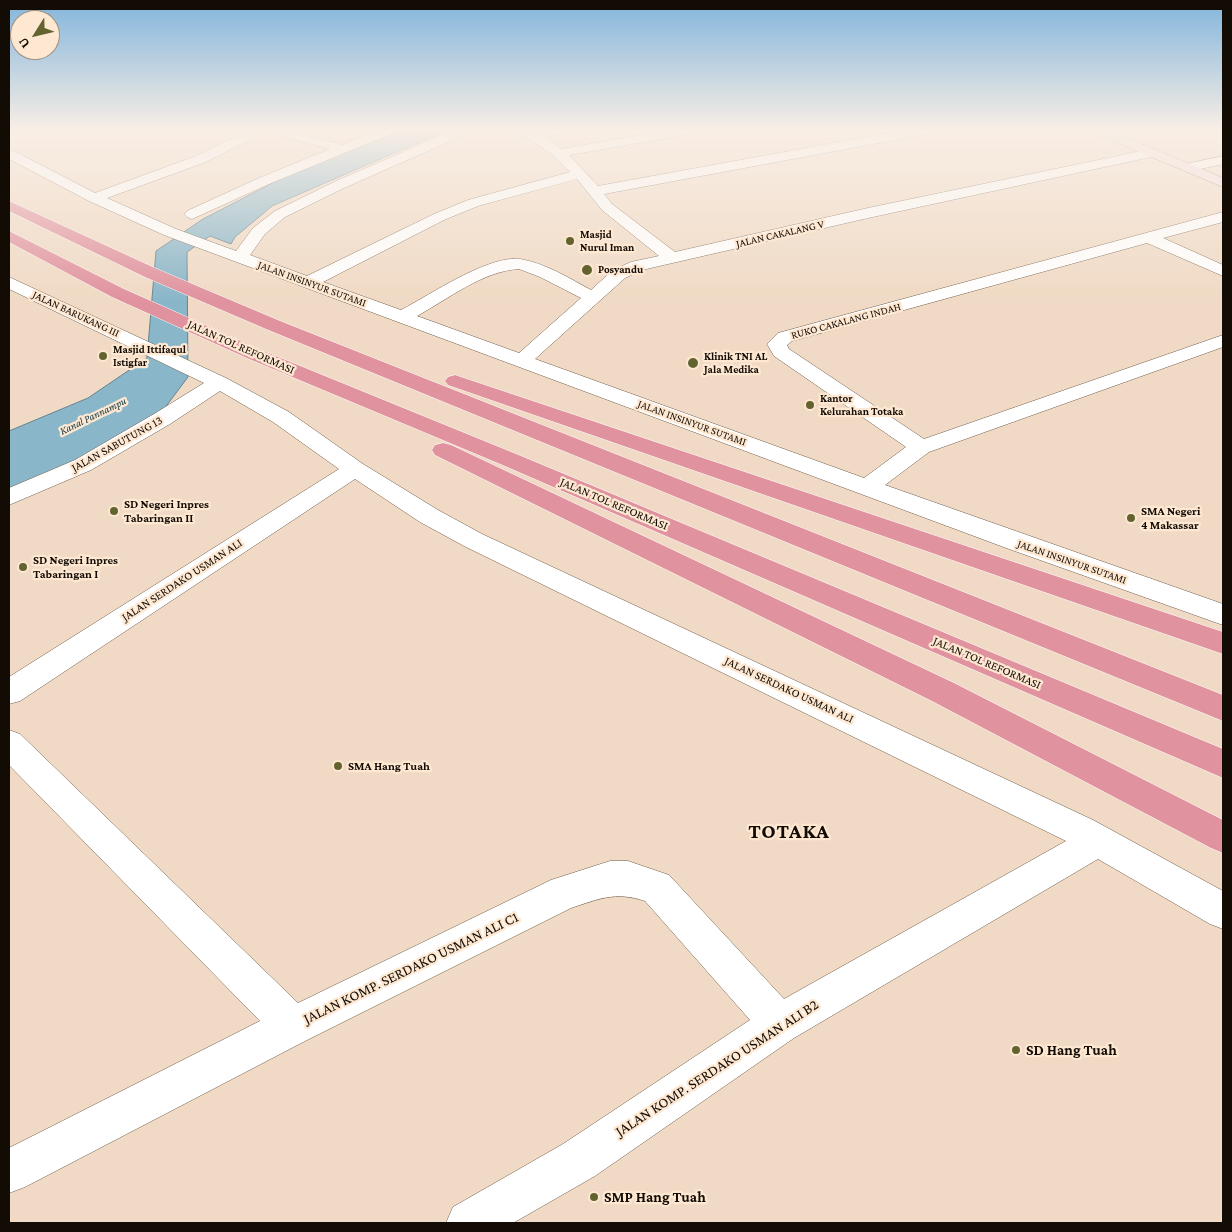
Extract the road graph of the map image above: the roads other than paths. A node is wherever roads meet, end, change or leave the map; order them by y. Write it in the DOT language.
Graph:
graph roads {
  1 [pos="70,185"];
  2 [pos="130,185"];
  3 [pos="254,185"];
  4 [pos="337,185"];
  5 [pos="538,185"];
  6 [pos="590,185"];
  7 [pos="625,185"];
  8 [pos="1000,185"];
  9 [pos="595,191"];
  10 [pos="94,198"];
  11 [pos="9,205"];
  12 [pos="192,214"];
  13 [pos="1223,217"];
  14 [pos="9,236"];
  15 [pos="1149,238"];
  16 [pos="236,256"];
  17 [pos="673,259"];
  18 [pos="1223,271"];
  19 [pos="9,282"];
  20 [pos="307,283"];
  21 [pos="35,294"];
  22 [pos="592,297"];
  23 [pos="9,304"];
  24 [pos="402,317"];
  25 [pos="300,336"];
  26 [pos="1223,341"];
  27 [pos="246,350"];
  28 [pos="521,361"];
  29 [pos="211,377"];
  30 [pos="920,447"];
  31 [pos="355,469"];
  32 [pos="867,487"];
  33 [pos="9,497"];
  34 [pos="1223,615"];
  35 [pos="1223,643"];
  36 [pos="9,692"];
  37 [pos="1223,708"];
  38 [pos="9,744"];
  39 [pos="1223,764"];
  40 [pos="1223,837"];
  41 [pos="1098,841"];
  42 [pos="1223,911"];
  43 [pos="780,1024"];
  44 [pos="292,1026"];
  45 [pos="9,1171"];
  46 [pos="469,1223"];
  1 -- 10 [label="street"];
  2 -- 10 [label="street"];
  3 -- 12 [label="street"];
  4 -- 16 [label="street"];
  5 -- 20 [label="street"];
  6 -- 9 [label="street"];
  7 -- 9 [label="street"];
  8 -- 17 [label="street, JALAN CAKALANG V"];
  9 -- 17 [label="street"];
  10 -- 16 [label="street, JALAN INSINYUR SUTAMI"];
  11 -- 25 [label="highway"];
  13 -- 15 [label="street, RUKO CAKALANG INDAH"];
  14 -- 27 [label="highway, JALAN TOL REFORMASI"];
  15 -- 18 [label="street"];
  15 -- 30 [label="street, RUKO CAKALANG INDAH"];
  16 -- 20 [label="street, JALAN INSINYUR SUTAMI"];
  17 -- 22 [label="street, JALAN CAKALANG V"];
  19 -- 21 [label="street, JALAN BARUKANG III"];
  20 -- 24 [label="street, JALAN INSINYUR SUTAMI"];
  21 -- 23 [label="street"];
  21 -- 29 [label="street, JALAN BARUKANG III"];
  22 -- 24 [label="street"];
  22 -- 28 [label="street, JALAN CAKALANG V"];
  24 -- 28 [label="street, JALAN INSINYUR SUTAMI"];
  25 -- 35 [label="highway"];
  25 -- 37 [label="highway"];
  26 -- 30 [label="street"];
  27 -- 39 [label="highway, JALAN TOL REFORMASI"];
  27 -- 40 [label="highway"];
  28 -- 32 [label="street, JALAN INSINYUR SUTAMI"];
  29 -- 31 [label="street, JALAN SERDAKO USMAN ALI"];
  29 -- 33 [label="street, JALAN SABUTUNG 13"];
  30 -- 32 [label="street"];
  31 -- 36 [label="street, JALAN SERDAKO USMAN ALI"];
  31 -- 41 [label="street, JALAN SERDAKO USMAN ALI"];
  32 -- 34 [label="street, JALAN INSINYUR SUTAMI"];
  38 -- 44 [label="street"];
  41 -- 42 [label="street, JALAN SERDAKO USMAN ALI"];
  41 -- 43 [label="street, JALAN KOMP. SERDAKO USMAN ALI B2"];
  43 -- 44 [label="street, JALAN KOMP. SERDAKO USMAN ALI C1"];
  43 -- 46 [label="street, JALAN KOMP. SERDAKO USMAN ALI B2"];
  44 -- 45 [label="street, JALAN KOMP. SERDAKO USMAN ALI C1"];
}
